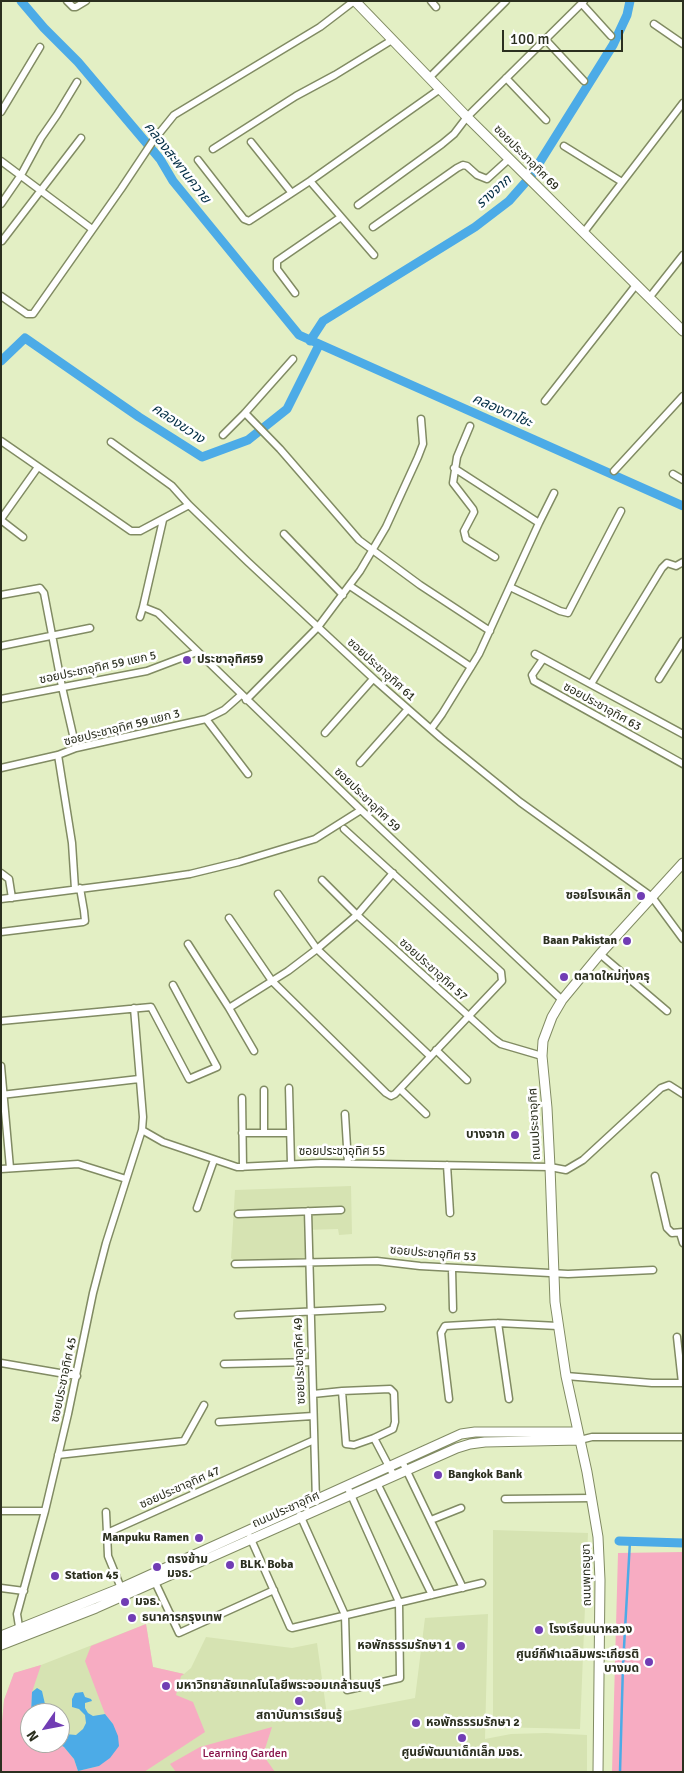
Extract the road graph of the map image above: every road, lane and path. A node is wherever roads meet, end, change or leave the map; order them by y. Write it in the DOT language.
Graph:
graph roads {
  1 [pos="67,1"];
  2 [pos="86,1"];
  3 [pos="354,1"];
  4 [pos="506,1"];
  5 [pos="583,3"];
  6 [pos="654,24"];
  7 [pos="611,36"];
  8 [pos="545,39"];
  9 [pos="392,40"];
  10 [pos="683,44"];
  11 [pos="40,47"];
  12 [pos="429,78"];
  13 [pos="506,78"];
  14 [pos="584,80"];
  15 [pos="77,82"];
  16 [pos="440,88"];
  17 [pos="683,103"];
  18 [pos="1,112"];
  19 [pos="466,117"];
  20 [pos="546,120"];
  21 [pos="82,138"];
  22 [pos="251,142"];
  23 [pos="564,146"];
  24 [pos="213,149"];
  25 [pos="509,159"];
  26 [pos="198,160"];
  27 [pos="1,161"];
  28 [pos="21,175"];
  29 [pos="310,181"];
  30 [pos="622,182"];
  31 [pos="42,191"];
  32 [pos="291,192"];
  33 [pos="1,204"];
  34 [pos="358,205"];
  35 [pos="341,218"];
  36 [pos="373,227"];
  37 [pos="92,230"];
  38 [pos="584,232"];
  39 [pos="2,241"];
  40 [pos="374,255"];
  41 [pos="683,256"];
  42 [pos="636,285"];
  43 [pos="295,293"];
  44 [pos="1,296"];
  45 [pos="649,298"];
  46 [pos="683,331"];
  47 [pos="293,359"];
  48 [pos="683,396"];
  49 [pos="545,401"];
  50 [pos="245,413"];
  51 [pos="421,419"];
  52 [pos="470,426"];
  53 [pos="223,435"];
  54 [pos="1,441"];
  55 [pos="111,442"];
  56 [pos="38,467"];
  57 [pos="454,468"];
  58 [pos="614,471"];
  59 [pos="673,474"];
  60 [pos="683,480"];
  61 [pos="554,493"];
  62 [pos="189,505"];
  63 [pos="621,512"];
  64 [pos="1,520"];
  65 [pos="163,520"];
  66 [pos="539,523"];
  67 [pos="284,534"];
  68 [pos="24,537"];
  69 [pos="372,550"];
  70 [pos="495,557"];
  71 [pos="683,562"];
  72 [pos="350,586"];
  73 [pos="510,587"];
  74 [pos="1,595"];
  75 [pos="343,595"];
  76 [pos="143,607"];
  77 [pos="140,617"];
  78 [pos="318,627"];
  79 [pos="90,628"];
  80 [pos="490,631"];
  81 [pos="52,636"];
  82 [pos="683,641"];
  83 [pos="1,646"];
  84 [pos="197,652"];
  85 [pos="535,654"];
  86 [pos="543,659"];
  87 [pos="471,667"];
  88 [pos="373,679"];
  89 [pos="659,679"];
  90 [pos="591,684"];
  91 [pos="62,687"];
  92 [pos="244,697"];
  93 [pos="1,699"];
  94 [pos="408,709"];
  95 [pos="206,719"];
  96 [pos="431,729"];
  97 [pos="325,733"];
  98 [pos="683,734"];
  99 [pos="76,748"];
  100 [pos="58,755"];
  101 [pos="360,763"];
  102 [pos="683,764"];
  103 [pos="1,768"];
  104 [pos="248,774"];
  105 [pos="361,810"];
  106 [pos="344,829"];
  107 [pos="683,863"];
  108 [pos="392,873"];
  109 [pos="1,874"];
  110 [pos="322,880"];
  111 [pos="78,889"];
  112 [pos="278,894"];
  113 [pos="652,897"];
  114 [pos="12,898"];
  115 [pos="1,899"];
  116 [pos="357,915"];
  117 [pos="229,918"];
  118 [pos="1,932"];
  119 [pos="683,939"];
  120 [pos="188,944"];
  121 [pos="318,949"];
  122 [pos="600,954"];
  123 [pos="272,981"];
  124 [pos="173,985"];
  125 [pos="562,1000"];
  126 [pos="134,1008"];
  127 [pos="229,1008"];
  128 [pos="668,1011"];
  129 [pos="468,1017"];
  130 [pos="1,1020"];
  131 [pos="436,1050"];
  132 [pos="254,1051"];
  133 [pos="430,1056"];
  134 [pos="542,1056"];
  135 [pos="1,1066"];
  136 [pos="139,1079"];
  137 [pos="468,1080"];
  138 [pos="289,1088"];
  139 [pos="400,1089"];
  140 [pos="264,1090"];
  141 [pos="683,1094"];
  142 [pos="2,1095"];
  143 [pos="242,1098"];
  144 [pos="345,1114"];
  145 [pos="426,1114"];
  146 [pos="142,1130"];
  147 [pos="264,1132"];
  148 [pos="242,1133"];
  149 [pos="290,1133"];
  150 [pos="214,1160"];
  151 [pos="348,1163"];
  152 [pos="291,1164"];
  153 [pos="447,1165"];
  154 [pos="243,1167"];
  155 [pos="550,1167"];
  156 [pos="10,1168"];
  157 [pos="1,1169"];
  158 [pos="655,1176"];
  159 [pos="126,1179"];
  160 [pos="197,1208"];
  161 [pos="341,1210"];
  162 [pos="308,1211"];
  163 [pos="450,1213"];
  164 [pos="238,1214"];
  165 [pos="682,1233"];
  166 [pos="683,1243"];
  167 [pos="310,1261"];
  168 [pos="235,1264"];
  169 [pos="452,1268"];
  170 [pos="653,1270"];
  171 [pos="554,1272"];
  172 [pos="382,1308"];
  173 [pos="452,1309"];
  174 [pos="310,1311"];
  175 [pos="238,1315"];
  176 [pos="498,1324"];
  177 [pos="558,1326"];
  178 [pos="676,1337"];
  179 [pos="312,1362"];
  180 [pos="1,1364"];
  181 [pos="224,1364"];
  182 [pos="77,1376"];
  183 [pos="566,1376"];
  184 [pos="682,1383"];
  185 [pos="342,1391"];
  186 [pos="313,1394"];
  187 [pos="449,1399"];
  188 [pos="508,1399"];
  189 [pos="204,1405"];
  190 [pos="313,1416"];
  191 [pos="219,1422"];
  192 [pos="579,1436"];
  193 [pos="683,1437"];
  194 [pos="374,1438"];
  195 [pos="314,1440"];
  196 [pos="58,1455"];
  197 [pos="402,1461"];
  198 [pos="389,1467"];
  199 [pos="406,1470"];
  200 [pos="394,1476"];
  201 [pos="377,1483"];
  202 [pos="349,1491"];
  203 [pos="592,1498"];
  204 [pos="505,1499"];
  205 [pos="316,1506"];
  206 [pos="461,1508"];
  207 [pos="1,1511"];
  208 [pos="45,1511"];
  209 [pos="106,1512"];
  210 [pos="299,1513"];
  211 [pos="431,1520"];
  212 [pos="107,1533"];
  213 [pos="249,1536"];
  214 [pos="155,1582"];
  215 [pos="482,1583"];
  216 [pos="1,1588"];
  217 [pos="121,1588"];
  218 [pos="463,1588"];
  219 [pos="274,1590"];
  220 [pos="24,1591"];
  221 [pos="432,1595"];
  222 [pos="399,1602"];
  223 [pos="345,1615"];
  224 [pos="20,1632"];
  225 [pos="1,1636"];
  226 [pos="1,1645"];
  227 [pos="598,1772"];
  1 -- 2 [label="street"];
  3 -- 9 [label="main road, ซอยประชาอุทิศ 69"];
  3 -- 37 [label="street"];
  4 -- 12 [label="street"];
  5 -- 7 [label="street"];
  5 -- 8 [label="street"];
  6 -- 10 [label="street"];
  8 -- 13 [label="street"];
  8 -- 14 [label="street"];
  9 -- 12 [label="main road, ซอยประชาอุทิศ 69"];
  9 -- 24 [label="street"];
  11 -- 18 [label="street"];
  12 -- 16 [label="main road, ซอยประชาอุทิศ 69"];
  13 -- 19 [label="street"];
  13 -- 20 [label="street"];
  15 -- 28 [label="street"];
  16 -- 19 [label="main road, ซอยประชาอุทิศ 69"];
  16 -- 29 [label="street"];
  17 -- 30 [label="street"];
  19 -- 25 [label="main road, ซอยประชาอุทิศ 69"];
  19 -- 34 [label="street"];
  21 -- 31 [label="street"];
  22 -- 32 [label="street"];
  23 -- 30 [label="street"];
  25 -- 36 [label="street"];
  25 -- 38 [label="main road, ซอยประชาอุทิศ 69"];
  26 -- 32 [label="street"];
  27 -- 28 [label="street"];
  28 -- 31 [label="street"];
  28 -- 33 [label="street"];
  29 -- 32 [label="street"];
  29 -- 35 [label="street"];
  30 -- 38 [label="street"];
  31 -- 37 [label="street"];
  31 -- 39 [label="street"];
  35 -- 40 [label="street"];
  35 -- 43 [label="street"];
  37 -- 44 [label="street"];
  38 -- 42 [label="main road, ซอยประชาอุทิศ 69"];
  41 -- 45 [label="street"];
  42 -- 45 [label="main road, ซอยประชาอุทิศ 69"];
  42 -- 49 [label="street"];
  45 -- 46 [label="main road, ซอยประชาอุทิศ 69"];
  47 -- 50 [label="street"];
  48 -- 58 [label="street"];
  50 -- 53 [label="street"];
  50 -- 69 [label="street"];
  51 -- 69 [label="street, ซอยประชาอุทิศ 59 แยก 3"];
  52 -- 57 [label="street"];
  54 -- 56 [label="street"];
  55 -- 62 [label="street, ซอยประชาอุทิศ 61"];
  56 -- 64 [label="street"];
  56 -- 65 [label="street"];
  57 -- 66 [label="street"];
  57 -- 70 [label="street"];
  59 -- 60 [label="street"];
  61 -- 66 [label="street"];
  62 -- 65 [label="street"];
  62 -- 78 [label="street, ซอยประชาอุทิศ 61"];
  63 -- 73 [label="street"];
  64 -- 68 [label="street"];
  65 -- 76 [label="street"];
  66 -- 73 [label="street"];
  67 -- 75 [label="street"];
  69 -- 72 [label="street, ซอยประชาอุทิศ 59 แยก 3"];
  69 -- 80 [label="street"];
  71 -- 90 [label="street"];
  72 -- 75 [label="street, ซอยประชาอุทิศ 59 แยก 3"];
  72 -- 87 [label="street"];
  73 -- 80 [label="street"];
  74 -- 81 [label="street"];
  75 -- 78 [label="street, ซอยประชาอุทิศ 59 แยก 3"];
  76 -- 77 [label="street"];
  76 -- 84 [label="street, ซอยประชาอุทิศ 59"];
  78 -- 88 [label="street, ซอยประชาอุทิศ 61"];
  78 -- 92 [label="street, ซอยประชาอุทิศ 59 แยก 3"];
  79 -- 81 [label="street"];
  80 -- 87 [label="street"];
  81 -- 83 [label="street"];
  81 -- 91 [label="street"];
  82 -- 89 [label="street"];
  84 -- 91 [label="street, ซอยประชาอุทิศ 59 แยก 5"];
  84 -- 92 [label="street, ซอยประชาอุทิศ 59"];
  85 -- 86 [label="street"];
  86 -- 90 [label="street"];
  86 -- 102 [label="street, ซอยประชาอุทิศ 63"];
  87 -- 96 [label="street"];
  88 -- 94 [label="street, ซอยประชาอุทิศ 61"];
  88 -- 97 [label="street"];
  90 -- 98 [label="street"];
  91 -- 93 [label="street, ซอยประชาอุทิศ 59 แยก 5"];
  91 -- 99 [label="street"];
  92 -- 95 [label="street, ซอยประชาอุทิศ 59 แยก 3"];
  92 -- 105 [label="street, ซอยประชาอุทิศ 59"];
  94 -- 96 [label="street, ซอยประชาอุทิศ 61"];
  94 -- 101 [label="street"];
  95 -- 99 [label="street, ซอยประชาอุทิศ 59 แยก 3"];
  95 -- 104 [label="street"];
  96 -- 113 [label="street, ซอยประชาอุทิศ 61"];
  99 -- 100 [label="street, ซอยประชาอุทิศ 59 แยก 3"];
  100 -- 103 [label="street, ซอยประชาอุทิศ 59 แยก 3"];
  100 -- 111 [label="street"];
  105 -- 111 [label="street"];
  105 -- 125 [label="street, ซอยประชาอุทิศ 59"];
  106 -- 108 [label="street"];
  107 -- 113 [label="main road, ถนนประชาอุทิศ"];
  108 -- 116 [label="street"];
  108 -- 129 [label="street"];
  109 -- 114 [label="street"];
  110 -- 116 [label="street, ซอยประชาอุทิศ 57"];
  111 -- 114 [label="street"];
  111 -- 118 [label="street"];
  112 -- 121 [label="street"];
  113 -- 119 [label="street, ซอยประชาอุทิศ 61"];
  113 -- 122 [label="main road, ถนนประชาอุทิศ"];
  114 -- 115 [label="street"];
  116 -- 121 [label="street"];
  116 -- 129 [label="street, ซอยประชาอุทิศ 57"];
  117 -- 123 [label="street"];
  120 -- 127 [label="street"];
  121 -- 123 [label="street"];
  121 -- 133 [label="street"];
  122 -- 125 [label="main road, ถนนประชาอุทิศ"];
  122 -- 128 [label="street"];
  123 -- 127 [label="street"];
  123 -- 139 [label="street"];
  124 -- 126 [label="street"];
  125 -- 134 [label="main road, ถนนประชาอุทิศ"];
  126 -- 130 [label="street"];
  126 -- 136 [label="street, ซอยประชาอุทิศ 45"];
  127 -- 132 [label="street"];
  129 -- 131 [label="street"];
  129 -- 134 [label="street, ซอยประชาอุทิศ 57"];
  131 -- 133 [label="street"];
  131 -- 137 [label="street"];
  133 -- 139 [label="street"];
  134 -- 155 [label="main road, ถนนประชาอุทิศ"];
  135 -- 142 [label="street"];
  136 -- 142 [label="street"];
  136 -- 146 [label="street, ซอยประชาอุทิศ 45"];
  138 -- 149 [label="street"];
  139 -- 145 [label="street"];
  140 -- 147 [label="street"];
  141 -- 155 [label="street, ซอยประชาอุทิศ 55"];
  142 -- 156 [label="street"];
  143 -- 148 [label="street"];
  144 -- 151 [label="street"];
  146 -- 150 [label="street, ซอยประชาอุทิศ 55"];
  146 -- 159 [label="street, ซอยประชาอุทิศ 45"];
  147 -- 148 [label="street"];
  147 -- 149 [label="street"];
  148 -- 154 [label="street"];
  149 -- 152 [label="street"];
  150 -- 154 [label="street, ซอยประชาอุทิศ 55"];
  150 -- 160 [label="street"];
  151 -- 152 [label="street, ซอยประชาอุทิศ 55"];
  151 -- 153 [label="street, ซอยประชาอุทิศ 55"];
  152 -- 154 [label="street, ซอยประชาอุทิศ 55"];
  153 -- 155 [label="street, ซอยประชาอุทิศ 55"];
  153 -- 163 [label="street"];
  155 -- 171 [label="main road, ถนนประชาอุทิศ"];
  156 -- 157 [label="street"];
  156 -- 159 [label="street"];
  158 -- 165 [label="street"];
  159 -- 182 [label="street, ซอยประชาอุทิศ 45"];
  161 -- 162 [label="street"];
  162 -- 164 [label="street"];
  162 -- 167 [label="street, ซอยประชาอุทิศ 49"];
  165 -- 166 [label="street"];
  167 -- 168 [label="street, ซอยประชาอุทิศ 53"];
  167 -- 169 [label="street, ซอยประชาอุทิศ 53"];
  167 -- 174 [label="street, ซอยประชาอุทิศ 49"];
  169 -- 171 [label="street, ซอยประชาอุทิศ 53"];
  169 -- 173 [label="street"];
  170 -- 171 [label="street, ซอยประชาอุทิศ 53"];
  171 -- 177 [label="main road, ถนนประชาอุทิศ"];
  172 -- 174 [label="street"];
  174 -- 175 [label="street"];
  174 -- 179 [label="street, ซอยประชาอุทิศ 49"];
  176 -- 177 [label="street"];
  176 -- 187 [label="street"];
  176 -- 188 [label="street"];
  177 -- 183 [label="main road, ถนนประชาอุทิศ"];
  178 -- 184 [label="street"];
  179 -- 181 [label="street"];
  179 -- 186 [label="street, ซอยประชาอุทิศ 49"];
  180 -- 182 [label="street"];
  182 -- 196 [label="street, ซอยประชาอุทิศ 45"];
  183 -- 184 [label="street"];
  183 -- 192 [label="main road, ถนนประชาอุทิศ"];
  185 -- 186 [label="street"];
  185 -- 194 [label="street"];
  185 -- 194 [label="street"];
  186 -- 190 [label="street, ซอยประชาอุทิศ 49"];
  189 -- 196 [label="street"];
  190 -- 191 [label="street"];
  190 -- 195 [label="street, ซอยประชาอุทิศ 49"];
  192 -- 193 [label="street"];
  192 -- 197 [label="main road, ถนนประชาอุทิศ"];
  192 -- 199 [label="main road, ถนนประชาอุทิศ"];
  192 -- 203 [label="main road, ถนนพุทธบูชา"];
  194 -- 198 [label="street"];
  195 -- 205 [label="street, ซอยประชาอุทิศ 49"];
  195 -- 212 [label="street, ซอยประชาอุทิศ 47"];
  196 -- 208 [label="street, ซอยประชาอุทิศ 45"];
  197 -- 198 [label="main road, ถนนประชาอุทิศ"];
  197 -- 199 [label="street"];
  198 -- 200 [label="street"];
  198 -- 202 [label="main road, ถนนประชาอุทิศ"];
  199 -- 200 [label="main road, ถนนประชาอุทิศ"];
  199 -- 211 [label="street"];
  200 -- 201 [label="main road, ถนนประชาอุทิศ"];
  201 -- 202 [label="main road, ถนนประชาอุทิศ"];
  201 -- 221 [label="street"];
  202 -- 205 [label="main road, ถนนประชาอุทิศ"];
  202 -- 222 [label="street"];
  203 -- 204 [label="street"];
  203 -- 227 [label="main road, ถนนพุทธบูชา"];
  205 -- 210 [label="main road, ถนนประชาอุทิศ"];
  206 -- 211 [label="street"];
  207 -- 208 [label="street"];
  208 -- 220 [label="street, ซอยประชาอุทิศ 45"];
  209 -- 212 [label="street"];
  210 -- 213 [label="main road, ถนนประชาอุทิศ"];
  210 -- 223 [label="street"];
  211 -- 218 [label="street"];
  212 -- 217 [label="street"];
  213 -- 214 [label="main road, ถนนประชาอุทิศ"];
  213 -- 217 [label="main road, ถนนประชาอุทิศ"];
  213 -- 219 [label="street"];
  214 -- 219 [label="street"];
  214 -- 224 [label="main road, ถนนประชาอุทิศ"];
  215 -- 218 [label="street"];
  216 -- 220 [label="street"];
  217 -- 224 [label="main road, ถนนประชาอุทิศ"];
  218 -- 221 [label="street"];
  219 -- 223 [label="street"];
  220 -- 224 [label="street, ซอยประชาอุทิศ 45"];
  221 -- 222 [label="street"];
  222 -- 223 [label="street"];
  222 -- 223 [label="street"];
  224 -- 225 [label="main road, ถนนประชาอุทิศ"];
  224 -- 226 [label="main road, ถนนประชาอุทิศ"];
}
